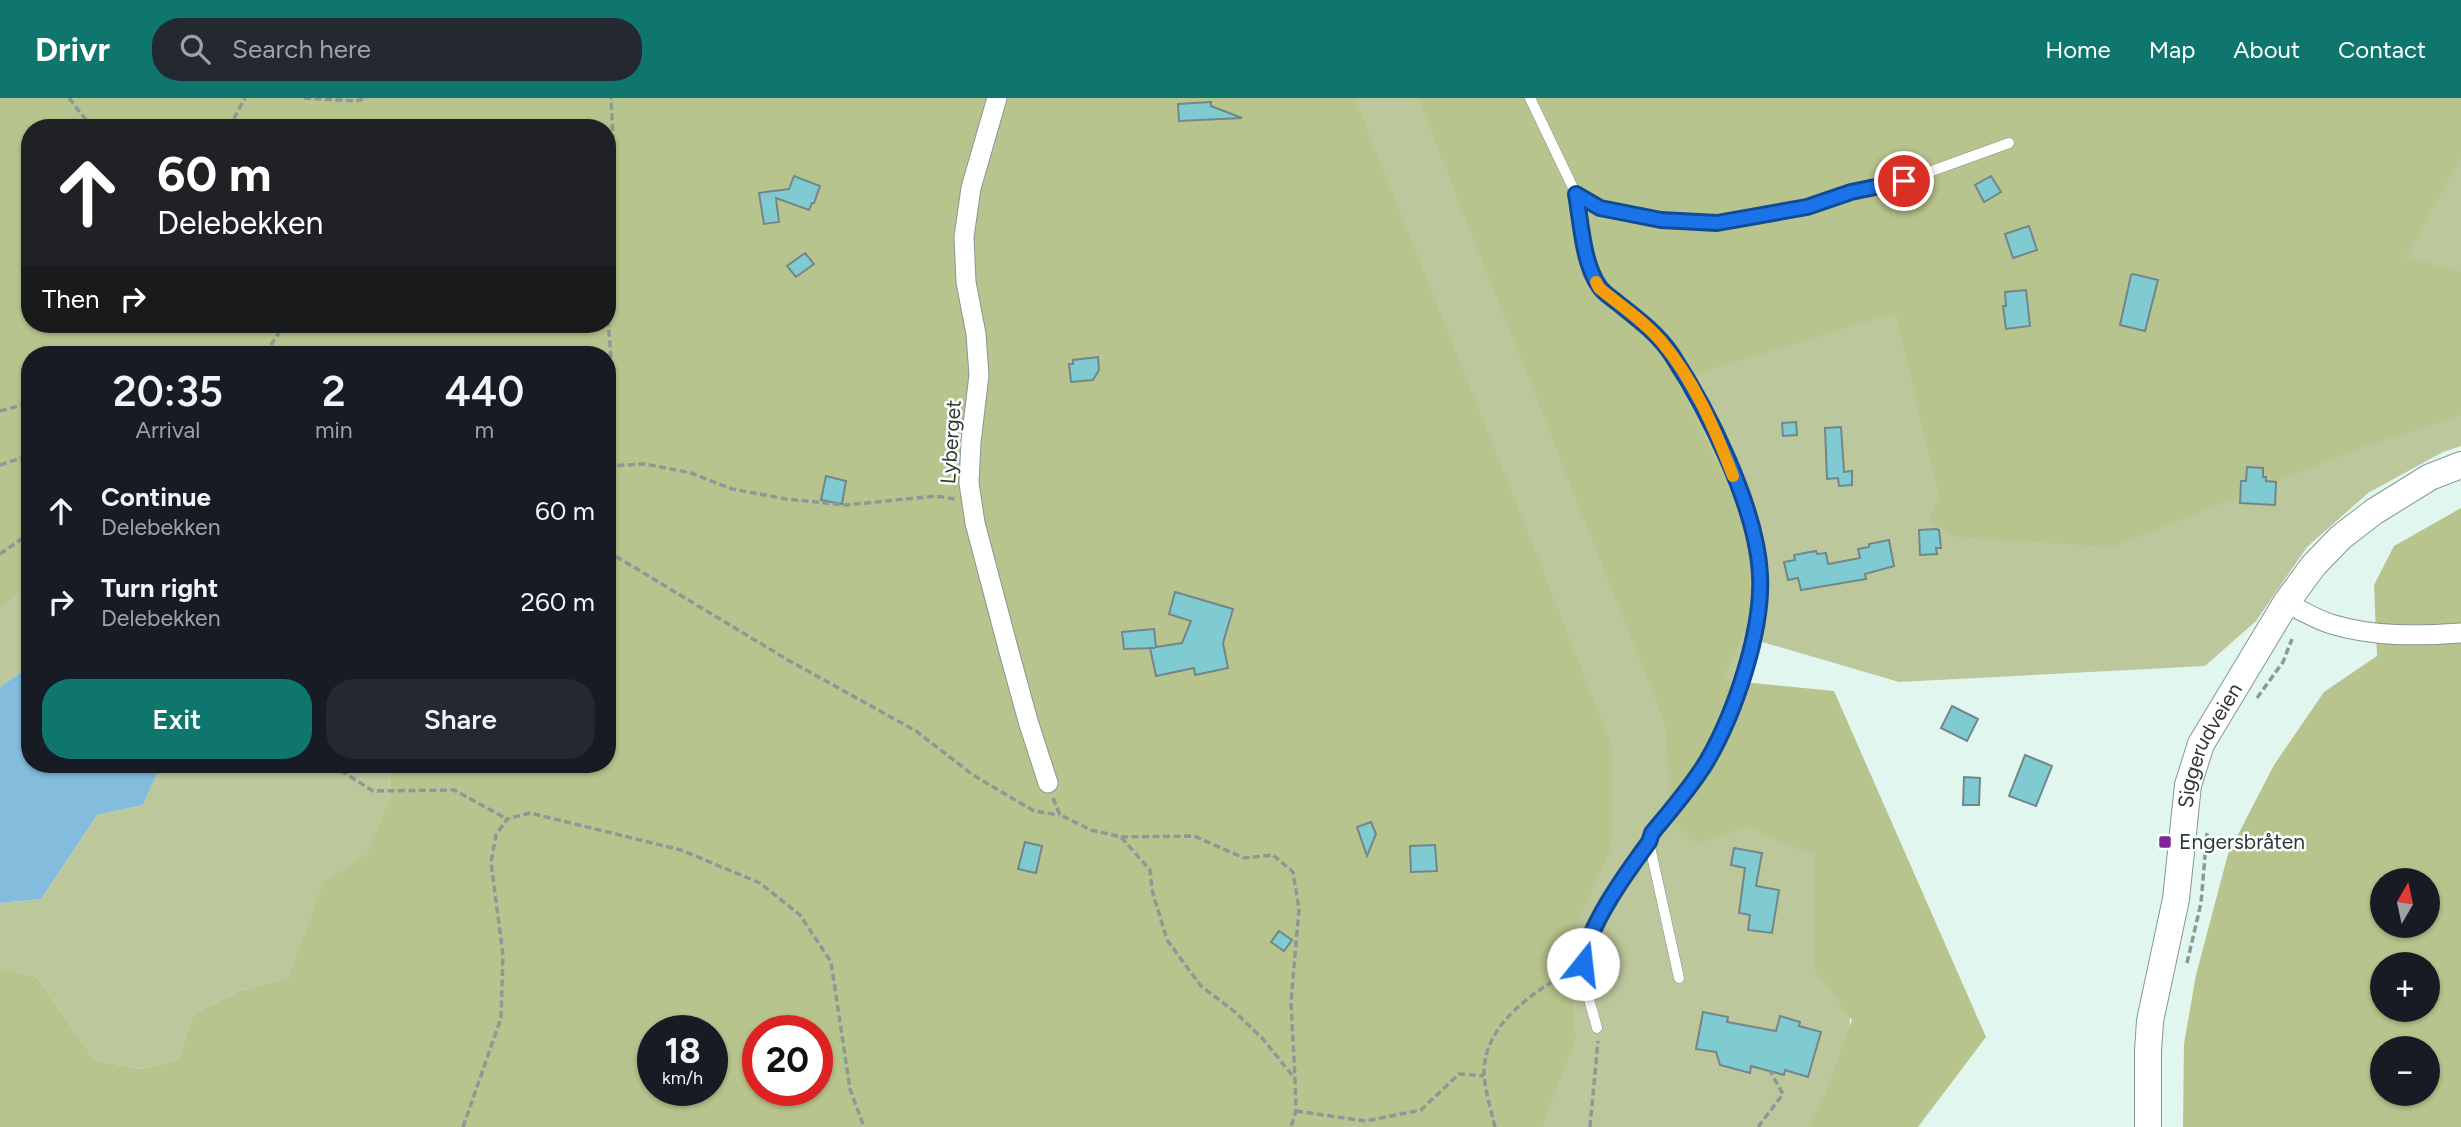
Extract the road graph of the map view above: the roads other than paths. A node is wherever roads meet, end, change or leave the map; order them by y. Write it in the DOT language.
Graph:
graph roads {
  1 [pos="997,98"];
  2 [pos="1530,98"];
  3 [pos="2009,143"];
  4 [pos="1576,194"];
  5 [pos="2461,465"];
  6 [pos="2293,606"];
  7 [pos="2461,633"];
  8 [pos="1048,783"];
  9 [pos="1649,842"];
  10 [pos="1679,978"];
  11 [pos="1597,1028"];
  12 [pos="2148,1127"];
  1 -- 8 [label="street, Lyberget"];
  2 -- 4 [label="lane"];
  3 -- 4 [label="lane"];
  4 -- 9 [label="lane"];
  5 -- 6 [label="main road, Siggerudveien"];
  6 -- 7 [label="street"];
  6 -- 12 [label="main road, Siggerudveien"];
  9 -- 10 [label="lane"];
  9 -- 11 [label="lane"];
}
